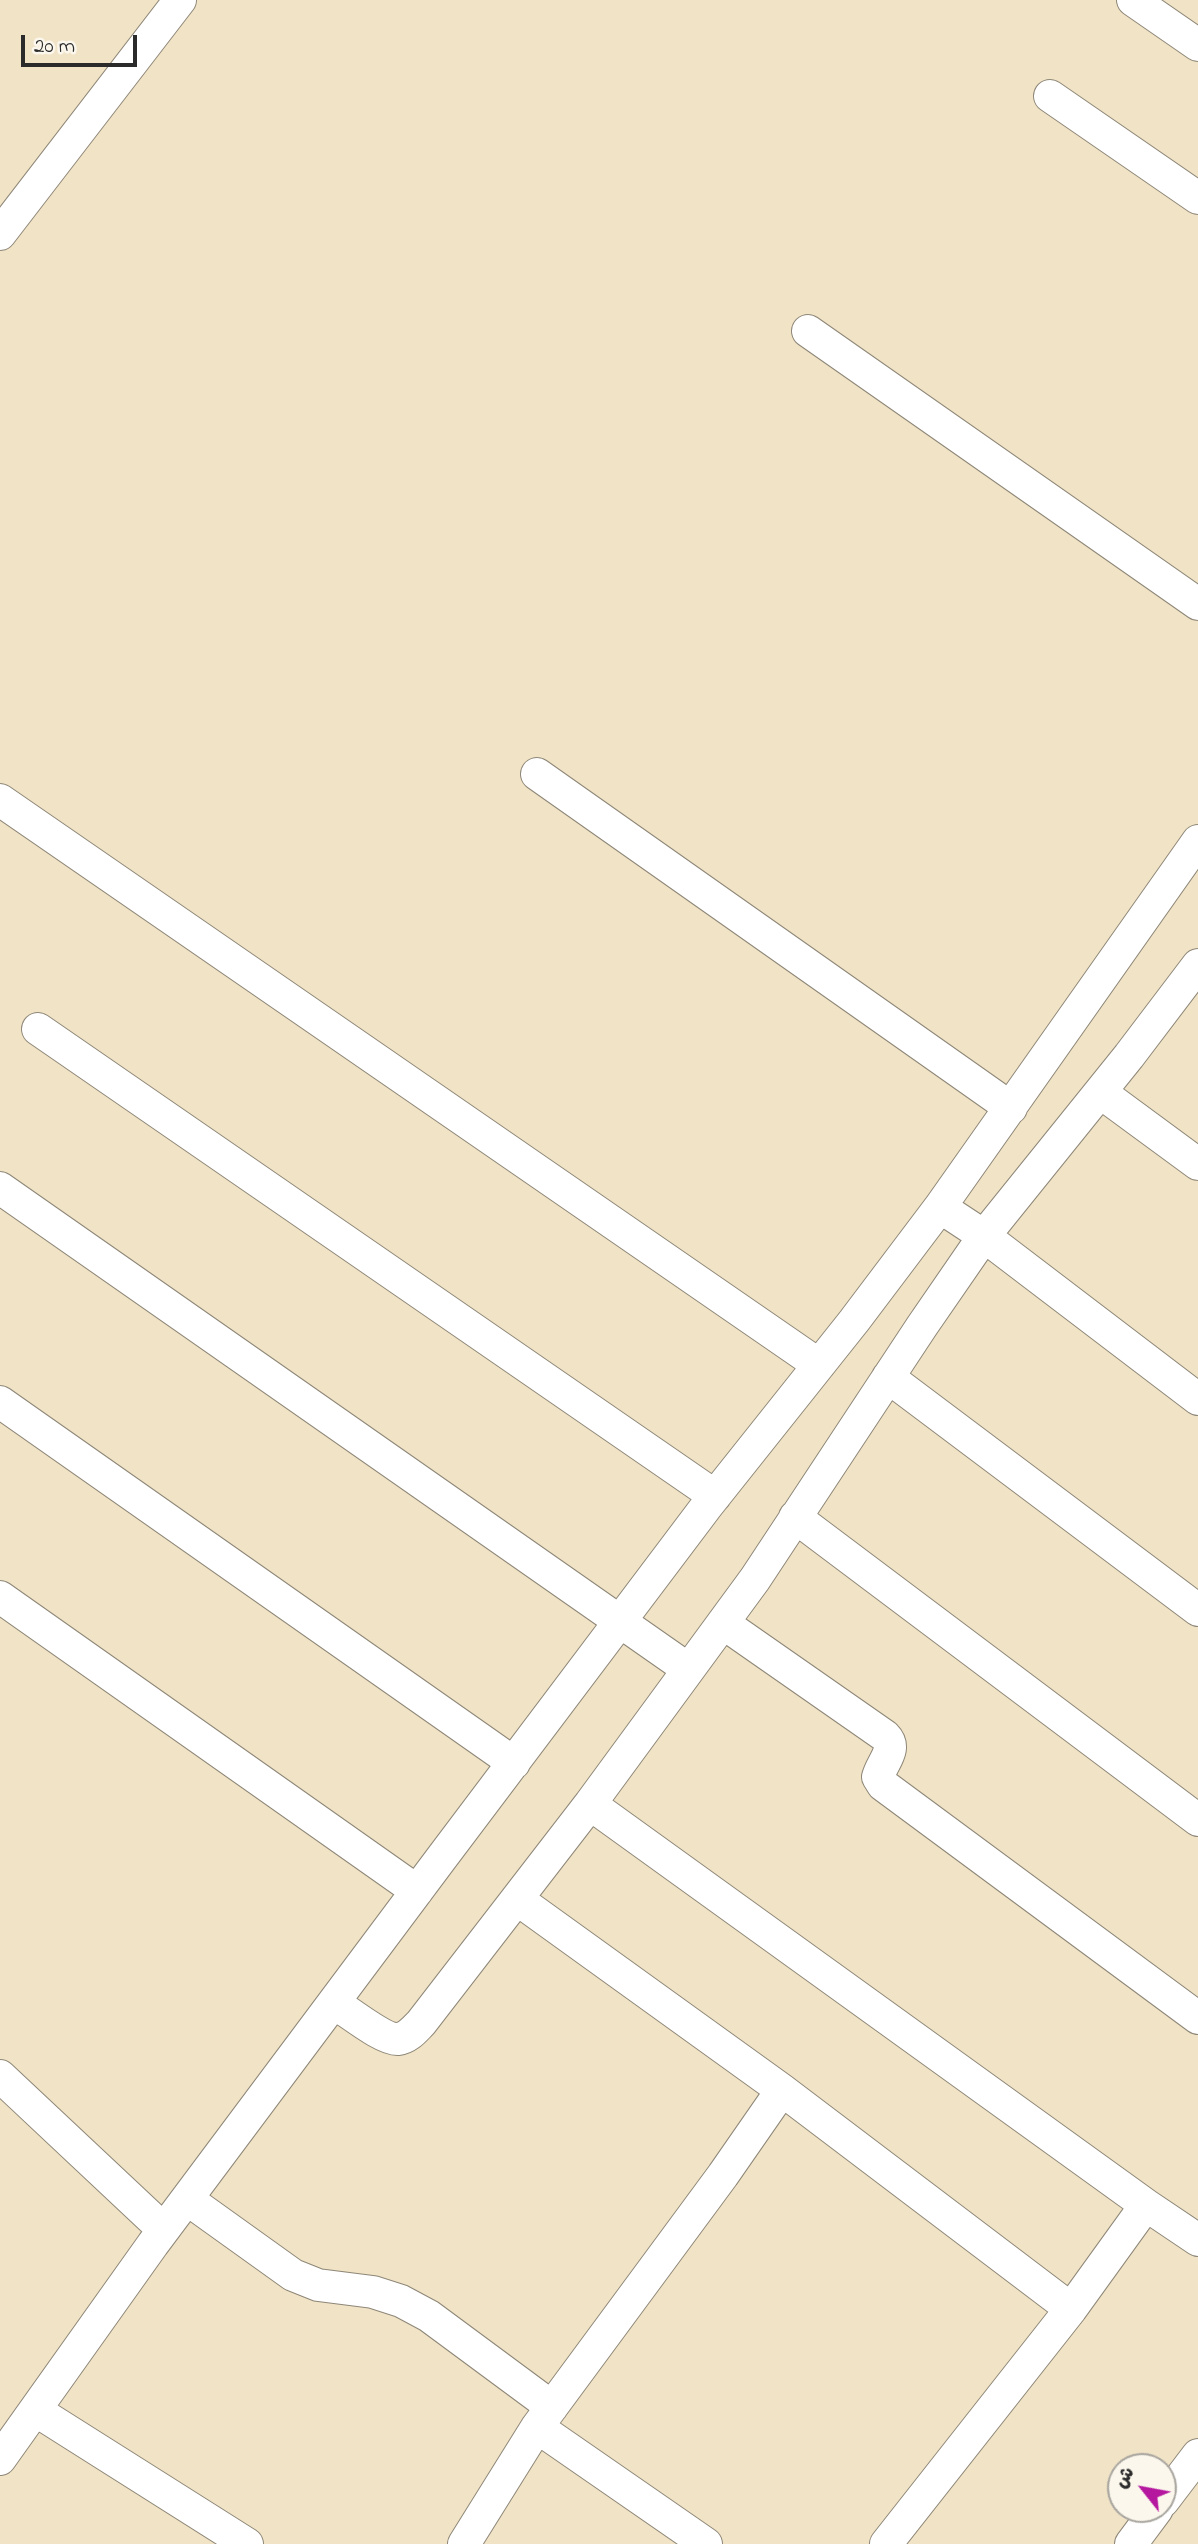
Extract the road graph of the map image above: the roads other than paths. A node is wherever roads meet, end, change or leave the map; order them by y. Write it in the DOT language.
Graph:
graph roads {
  1 [pos="180,0"];
  2 [pos="1133,0"];
  3 [pos="1198,46"];
  4 [pos="1050,96"];
  5 [pos="1198,198"];
  6 [pos="0,234"];
  7 [pos="808,331"];
  8 [pos="1198,604"];
  9 [pos="537,774"];
  10 [pos="0,800"];
  11 [pos="1198,841"];
  12 [pos="1198,965"];
  13 [pos="38,1029"];
  14 [pos="1100,1092"];
  15 [pos="1011,1108"];
  16 [pos="1198,1164"];
  17 [pos="0,1188"];
  18 [pos="940,1206"];
  19 [pos="984,1236"];
  20 [pos="819,1365"];
  21 [pos="888,1377"];
  22 [pos="1198,1399"];
  23 [pos="0,1402"];
  24 [pos="715,1496"];
  25 [pos="795,1517"];
  26 [pos="0,1597"];
  27 [pos="1198,1611"];
  28 [pos="622,1621"];
  29 [pos="723,1623"];
  30 [pos="688,1669"];
  31 [pos="514,1763"];
  32 [pos="590,1804"];
  33 [pos="1198,1820"];
  34 [pos="417,1891"];
  35 [pos="516,1899"];
  36 [pos="334,2003"];
  37 [pos="1198,2018"];
  38 [pos="0,2076"];
  39 [pos="782,2090"];
  40 [pos="187,2199"];
  41 [pos="1146,2205"];
  42 [pos="163,2230"];
  43 [pos="1198,2240"];
  44 [pos="1071,2309"];
  45 [pos="35,2410"];
  46 [pos="545,2417"];
  47 [pos="1198,2455"];
  48 [pos="0,2459"];
  49 [pos="1177,2483"];
  50 [pos="1147,2523"];
  51 [pos="247,2544"];
  52 [pos="464,2544"];
  53 [pos="706,2544"];
  54 [pos="886,2544"];
  55 [pos="1131,2544"];
  1 -- 6 [label="street"];
  2 -- 3 [label="street"];
  4 -- 5 [label="street"];
  7 -- 8 [label="street"];
  9 -- 15 [label="street"];
  10 -- 20 [label="street"];
  11 -- 15 [label="street"];
  12 -- 14 [label="street"];
  13 -- 24 [label="street"];
  14 -- 16 [label="street"];
  14 -- 19 [label="street"];
  15 -- 18 [label="street"];
  17 -- 28 [label="street"];
  18 -- 19 [label="street"];
  18 -- 20 [label="street"];
  19 -- 21 [label="street"];
  19 -- 22 [label="street"];
  20 -- 24 [label="street"];
  21 -- 25 [label="street"];
  21 -- 27 [label="street"];
  23 -- 31 [label="street"];
  24 -- 28 [label="street"];
  25 -- 29 [label="street"];
  25 -- 33 [label="street"];
  26 -- 34 [label="street"];
  28 -- 30 [label="street"];
  28 -- 31 [label="street"];
  29 -- 30 [label="street"];
  29 -- 37 [label="street"];
  30 -- 32 [label="street"];
  31 -- 34 [label="street"];
  32 -- 35 [label="street"];
  32 -- 41 [label="street"];
  34 -- 36 [label="street"];
  35 -- 36 [label="street"];
  35 -- 39 [label="street"];
  36 -- 40 [label="street"];
  38 -- 42 [label="street"];
  39 -- 44 [label="street"];
  39 -- 46 [label="street"];
  40 -- 42 [label="street"];
  40 -- 46 [label="street"];
  41 -- 43 [label="street"];
  41 -- 44 [label="street"];
  42 -- 45 [label="street"];
  44 -- 54 [label="street"];
  45 -- 48 [label="street"];
  45 -- 51 [label="street"];
  46 -- 52 [label="street"];
  46 -- 53 [label="street"];
  47 -- 49 [label="street"];
  50 -- 55 [label="street"];
}
